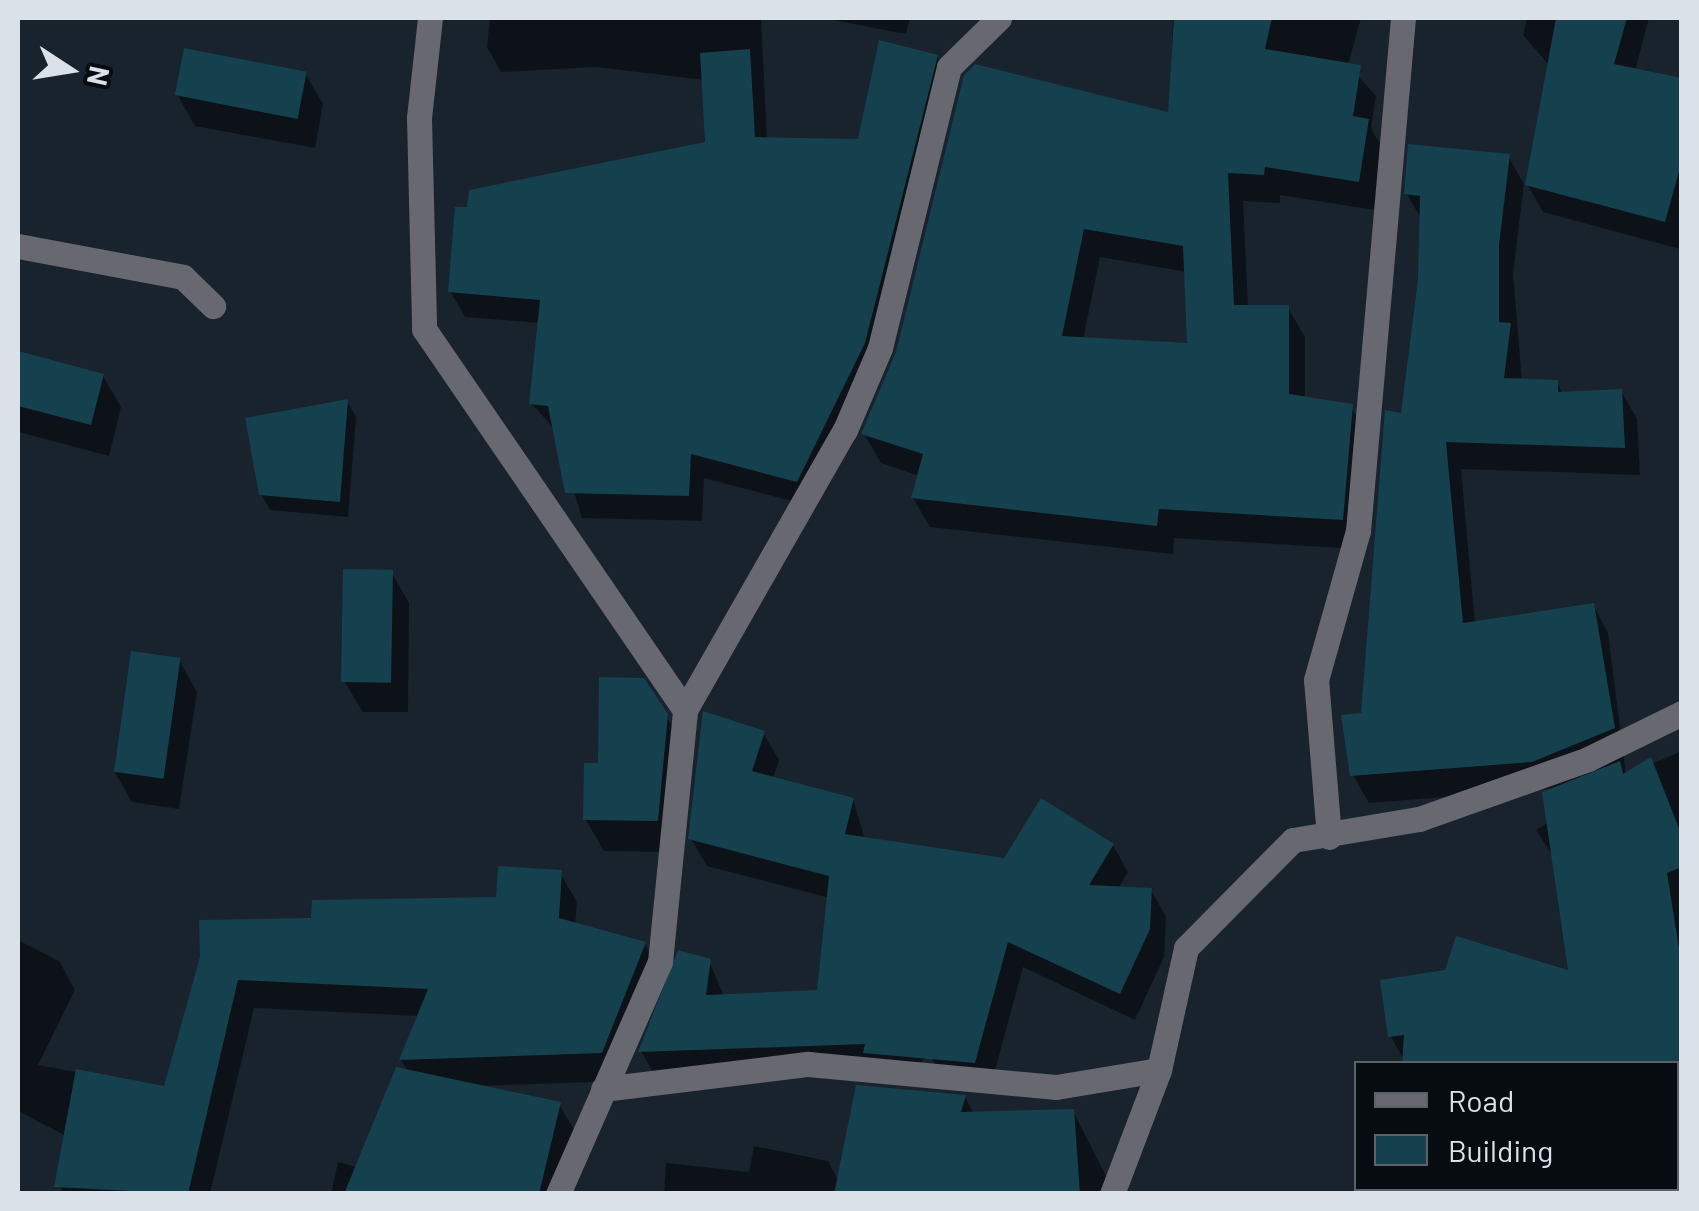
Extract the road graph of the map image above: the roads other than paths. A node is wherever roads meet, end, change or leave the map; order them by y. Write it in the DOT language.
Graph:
graph roads {
  1 [pos="430,18"];
  2 [pos="999,18"];
  3 [pos="1403,18"];
  4 [pos="18,246"];
  5 [pos="212,306"];
  6 [pos="686,710"];
  7 [pos="1682,713"];
  8 [pos="1330,837"];
  9 [pos="1159,1070"];
  10 [pos="602,1090"];
  11 [pos="558,1194"];
  12 [pos="1112,1194"];
  1 -- 6 [label="street"];
  2 -- 6 [label="street"];
  3 -- 8 [label="street"];
  4 -- 5 [label="street"];
  6 -- 10 [label="street"];
  7 -- 8 [label="street"];
  8 -- 9 [label="street"];
  9 -- 10 [label="street"];
  9 -- 12 [label="street"];
  10 -- 11 [label="street"];
}
